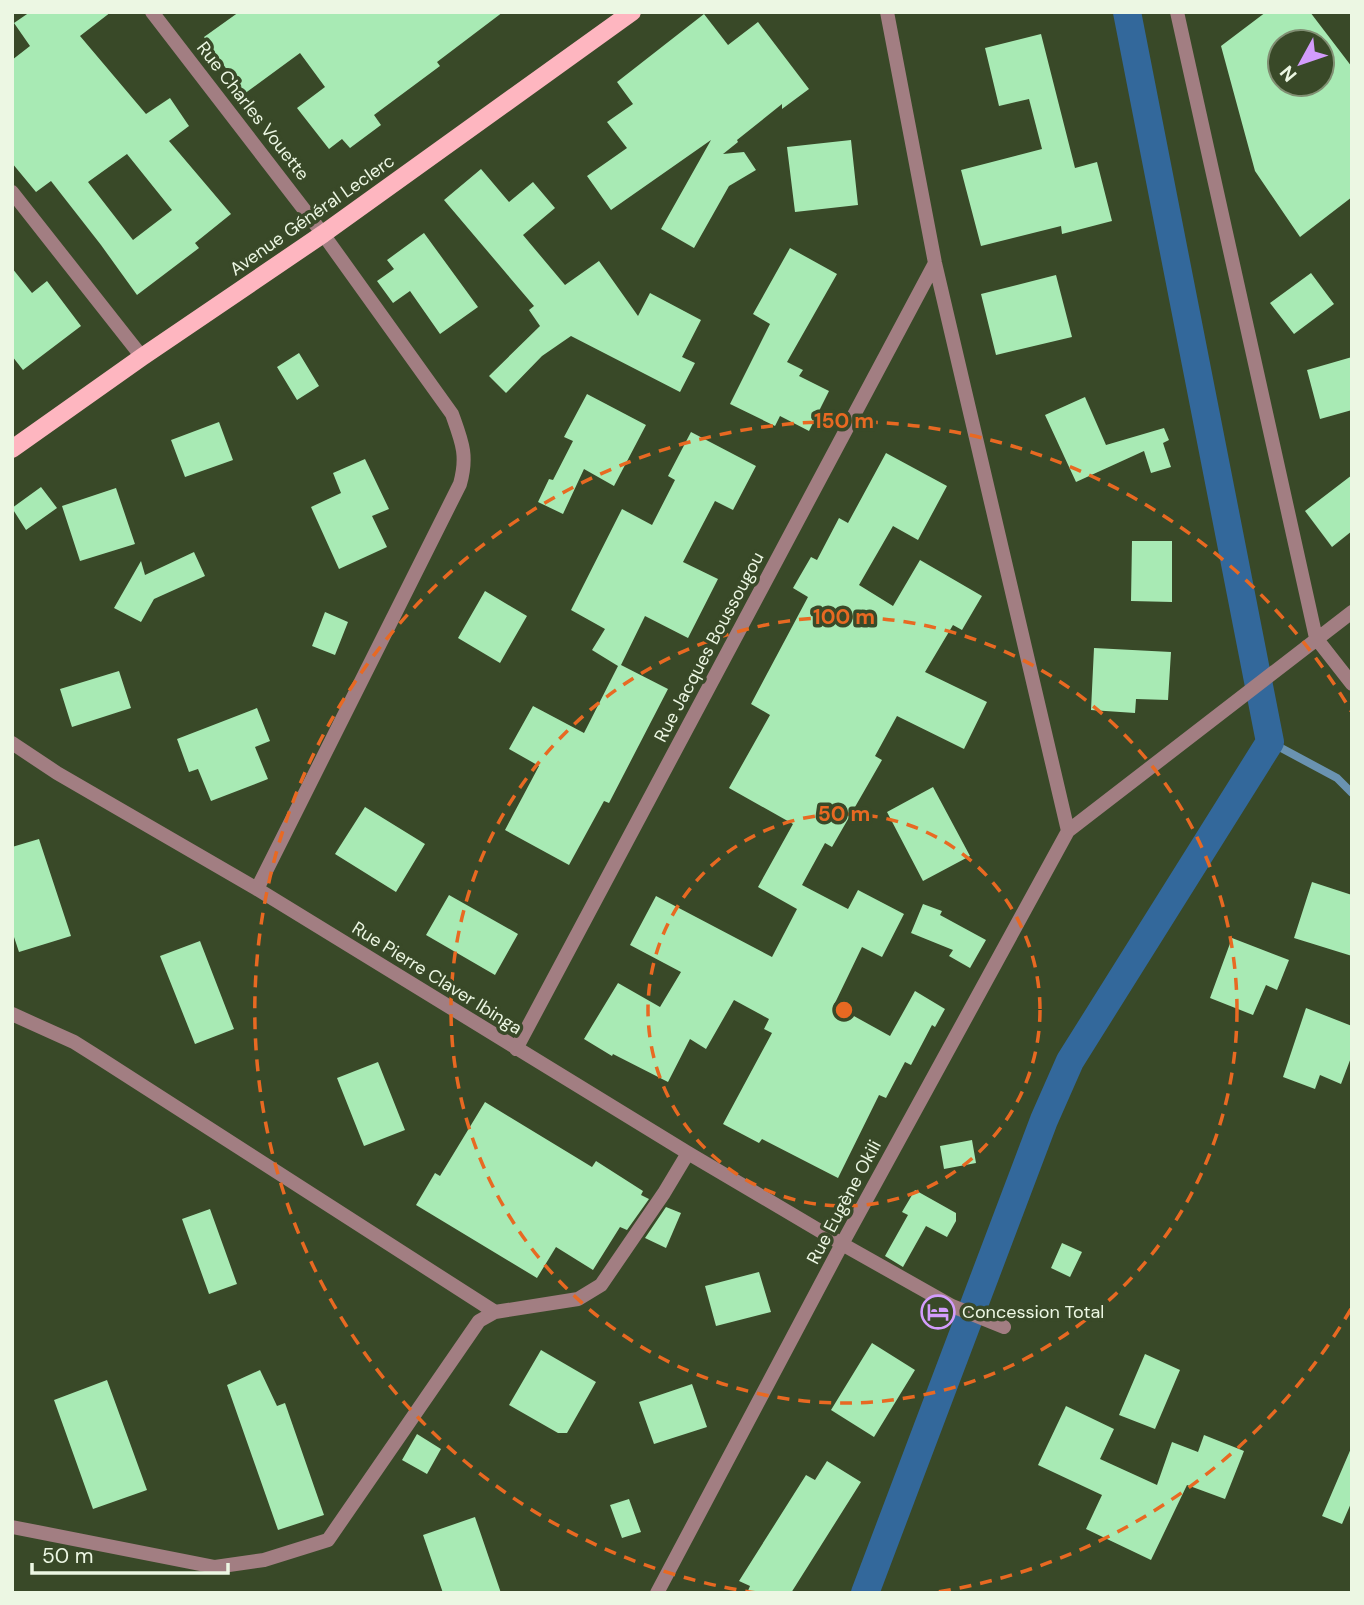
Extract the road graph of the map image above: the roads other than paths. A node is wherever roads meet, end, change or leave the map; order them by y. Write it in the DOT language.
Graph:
graph roads {
  1 [pos="152,12"];
  2 [pos="632,12"];
  3 [pos="887,12"];
  4 [pos="1177,12"];
  5 [pos="12,192"];
  6 [pos="323,234"];
  7 [pos="935,264"];
  8 [pos="142,357"];
  9 [pos="12,449"];
  10 [pos="1352,612"];
  11 [pos="1317,638"];
  12 [pos="1352,684"];
  13 [pos="12,743"];
  14 [pos="1068,831"];
  15 [pos="257,889"];
  16 [pos="12,1014"];
  17 [pos="516,1049"];
  18 [pos="688,1153"];
  19 [pos="842,1244"];
  20 [pos="495,1312"];
  21 [pos="1004,1327"];
  22 [pos="12,1527"];
  23 [pos="657,1593"];
  1 -- 6 [label="street, Rue Charles Vouette"];
  2 -- 6 [label="main road, Avenue Général Leclerc"];
  3 -- 7 [label="street"];
  4 -- 11 [label="street"];
  5 -- 8 [label="street"];
  6 -- 8 [label="main road, Avenue Général Leclerc"];
  6 -- 15 [label="street, Rue Charles Vouette"];
  7 -- 14 [label="street"];
  7 -- 17 [label="street, Rue Jacques Boussougou"];
  8 -- 9 [label="main road, Avenue Général Leclerc"];
  10 -- 11 [label="street"];
  11 -- 12 [label="street"];
  11 -- 14 [label="street"];
  13 -- 15 [label="street, Rue Pierre Claver Ibinga"];
  14 -- 19 [label="street, Rue Eugène Okili"];
  15 -- 17 [label="street, Rue Pierre Claver Ibinga"];
  16 -- 20 [label="street"];
  17 -- 18 [label="street, Rue Pierre Claver Ibinga"];
  18 -- 19 [label="street, Rue Pierre Claver Ibinga"];
  18 -- 20 [label="street"];
  19 -- 21 [label="street, Rue Pierre Claver Ibinga"];
  19 -- 23 [label="street, Rue Eugène Okili"];
  20 -- 22 [label="street"];
}
